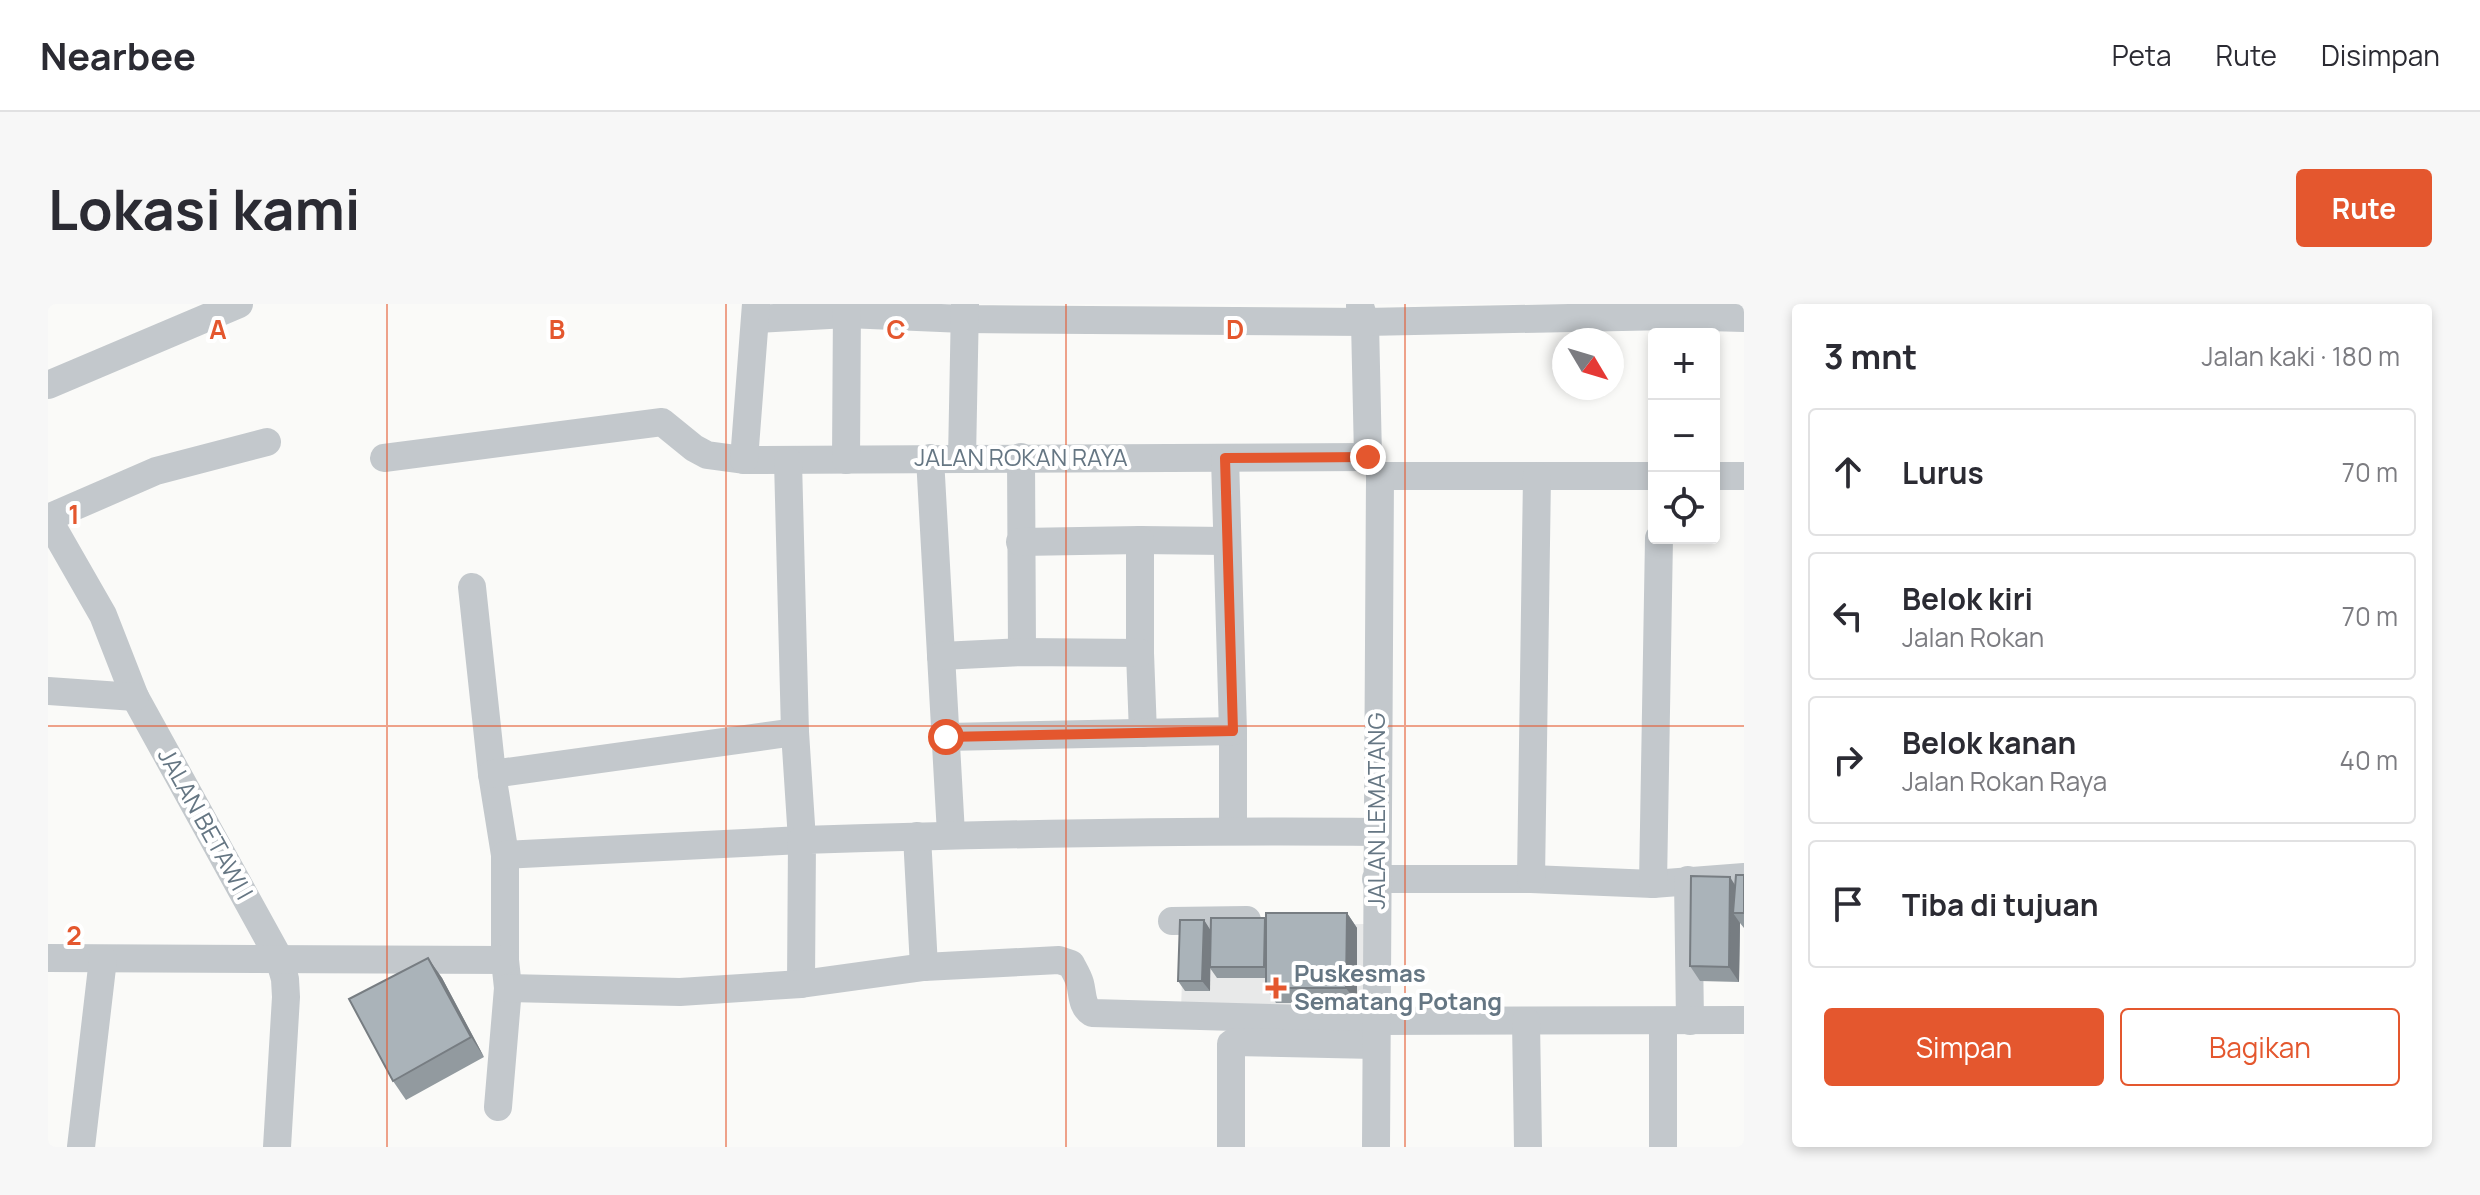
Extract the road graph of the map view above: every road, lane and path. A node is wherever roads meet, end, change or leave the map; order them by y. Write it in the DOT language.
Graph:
graph roads {
  1 [pos="239,304"];
  2 [pos="847,309"];
  3 [pos="1661,310"];
  4 [pos="964,311"];
  5 [pos="756,312"];
  6 [pos="1259,312"];
  7 [pos="1491,312"];
  8 [pos="1362,313"];
  9 [pos="1744,318"];
  10 [pos="48,385"];
  11 [pos="267,442"];
  12 [pos="1021,457"];
  13 [pos="384,458"];
  14 [pos="930,458"];
  15 [pos="1225,458"];
  16 [pos="962,459"];
  17 [pos="744,460"];
  18 [pos="846,460"];
  19 [pos="788,461"];
  20 [pos="1374,466"];
  21 [pos="1537,476"];
  22 [pos="1648,476"];
  23 [pos="1720,476"];
  24 [pos="1744,476"];
  25 [pos="48,519"];
  26 [pos="1140,540"];
  27 [pos="1226,541"];
  28 [pos="1020,542"];
  29 [pos="1659,544"];
  30 [pos="56,548"];
  31 [pos="472,587"];
  32 [pos="1022,652"];
  33 [pos="1140,653"];
  34 [pos="941,656"];
  35 [pos="48,691"];
  36 [pos="135,697"];
  37 [pos="1233,731"];
  38 [pos="795,732"];
  39 [pos="1143,733"];
  40 [pos="946,737"];
  41 [pos="492,774"];
  42 [pos="1233,831"];
  43 [pos="1376,832"];
  44 [pos="951,834"];
  45 [pos="917,836"];
  46 [pos="802,840"];
  47 [pos="505,855"];
  48 [pos="1744,877"];
  49 [pos="1376,879"];
  50 [pos="1531,879"];
  51 [pos="1688,880"];
  52 [pos="1653,884"];
  53 [pos="1345,919"];
  54 [pos="1376,919"];
  55 [pos="1266,920"];
  56 [pos="1172,921"];
  57 [pos="48,958"];
  58 [pos="279,958"];
  59 [pos="103,959"];
  60 [pos="924,967"];
  61 [pos="506,974"];
  62 [pos="801,984"];
  63 [pos="1744,1020"];
  64 [pos="1526,1021"];
  65 [pos="1676,1021"];
  66 [pos="1273,1030"];
  67 [pos="1375,1033"];
  68 [pos="498,1107"];
  69 [pos="81,1147"];
  70 [pos="277,1147"];
  71 [pos="1231,1147"];
  72 [pos="1376,1147"];
  73 [pos="1528,1147"];
  74 [pos="1663,1147"];
  1 -- 10 [label="street"];
  2 -- 4 [label="street"];
  2 -- 5 [label="street"];
  2 -- 18 [label="street"];
  3 -- 7 [label="street"];
  3 -- 9 [label="street"];
  4 -- 6 [label="street"];
  4 -- 16 [label="street"];
  5 -- 17 [label="street"];
  6 -- 8 [label="street"];
  7 -- 8 [label="street"];
  8 -- 20 [label="street, JALAN LEMATANG"];
  11 -- 25 [label="street"];
  12 -- 15 [label="street, JALAN ROKAN RAYA"];
  12 -- 16 [label="street, JALAN ROKAN RAYA"];
  12 -- 28 [label="street"];
  13 -- 17 [label="street, JALAN ROKAN RAYA"];
  14 -- 16 [label="street, JALAN ROKAN RAYA"];
  14 -- 18 [label="street, JALAN ROKAN RAYA"];
  14 -- 34 [label="street"];
  15 -- 20 [label="street, JALAN ROKAN RAYA"];
  15 -- 27 [label="street"];
  17 -- 19 [label="street, JALAN ROKAN RAYA"];
  18 -- 19 [label="street, JALAN ROKAN RAYA"];
  19 -- 38 [label="street"];
  20 -- 21 [label="street, JALAN ROKAN RAYA"];
  20 -- 43 [label="street, JALAN LEMATANG"];
  21 -- 22 [label="street, JALAN ROKAN RAYA"];
  21 -- 50 [label="street"];
  23 -- 24 [label="street"];
  25 -- 30 [label="street, JALAN BETAWI I"];
  26 -- 27 [label="street"];
  26 -- 28 [label="street"];
  26 -- 33 [label="street"];
  27 -- 37 [label="street"];
  28 -- 32 [label="street"];
  29 -- 52 [label="street"];
  30 -- 36 [label="street, JALAN BETAWI I"];
  31 -- 41 [label="street"];
  32 -- 33 [label="street"];
  32 -- 34 [label="street"];
  33 -- 39 [label="street"];
  34 -- 40 [label="street"];
  35 -- 36 [label="street"];
  36 -- 58 [label="street, JALAN BETAWI I"];
  37 -- 39 [label="street"];
  37 -- 42 [label="street"];
  38 -- 41 [label="street"];
  38 -- 46 [label="street"];
  39 -- 40 [label="street"];
  40 -- 44 [label="street"];
  41 -- 47 [label="street"];
  42 -- 43 [label="street"];
  42 -- 44 [label="street"];
  43 -- 49 [label="street, JALAN LEMATANG"];
  44 -- 45 [label="street"];
  45 -- 46 [label="street"];
  45 -- 60 [label="street"];
  46 -- 47 [label="street"];
  46 -- 62 [label="street"];
  47 -- 61 [label="street"];
  48 -- 51 [label="street"];
  49 -- 50 [label="street"];
  49 -- 54 [label="street, JALAN LEMATANG"];
  50 -- 52 [label="street"];
  51 -- 52 [label="street"];
  51 -- 65 [label="street"];
  53 -- 54 [label="street"];
  54 -- 67 [label="street, JALAN LEMATANG"];
  55 -- 56 [label="street"];
  57 -- 59 [label="street"];
  58 -- 59 [label="street"];
  58 -- 61 [label="street"];
  58 -- 70 [label="street, JALAN BETAWI I"];
  59 -- 69 [label="street"];
  60 -- 62 [label="street"];
  60 -- 66 [label="street"];
  61 -- 62 [label="street"];
  61 -- 68 [label="street"];
  63 -- 65 [label="street"];
  64 -- 65 [label="street"];
  64 -- 67 [label="street"];
  64 -- 73 [label="street"];
  65 -- 74 [label="street"];
  66 -- 67 [label="street"];
  66 -- 71 [label="street"];
  67 -- 72 [label="street, JALAN LEMATANG"];
}
